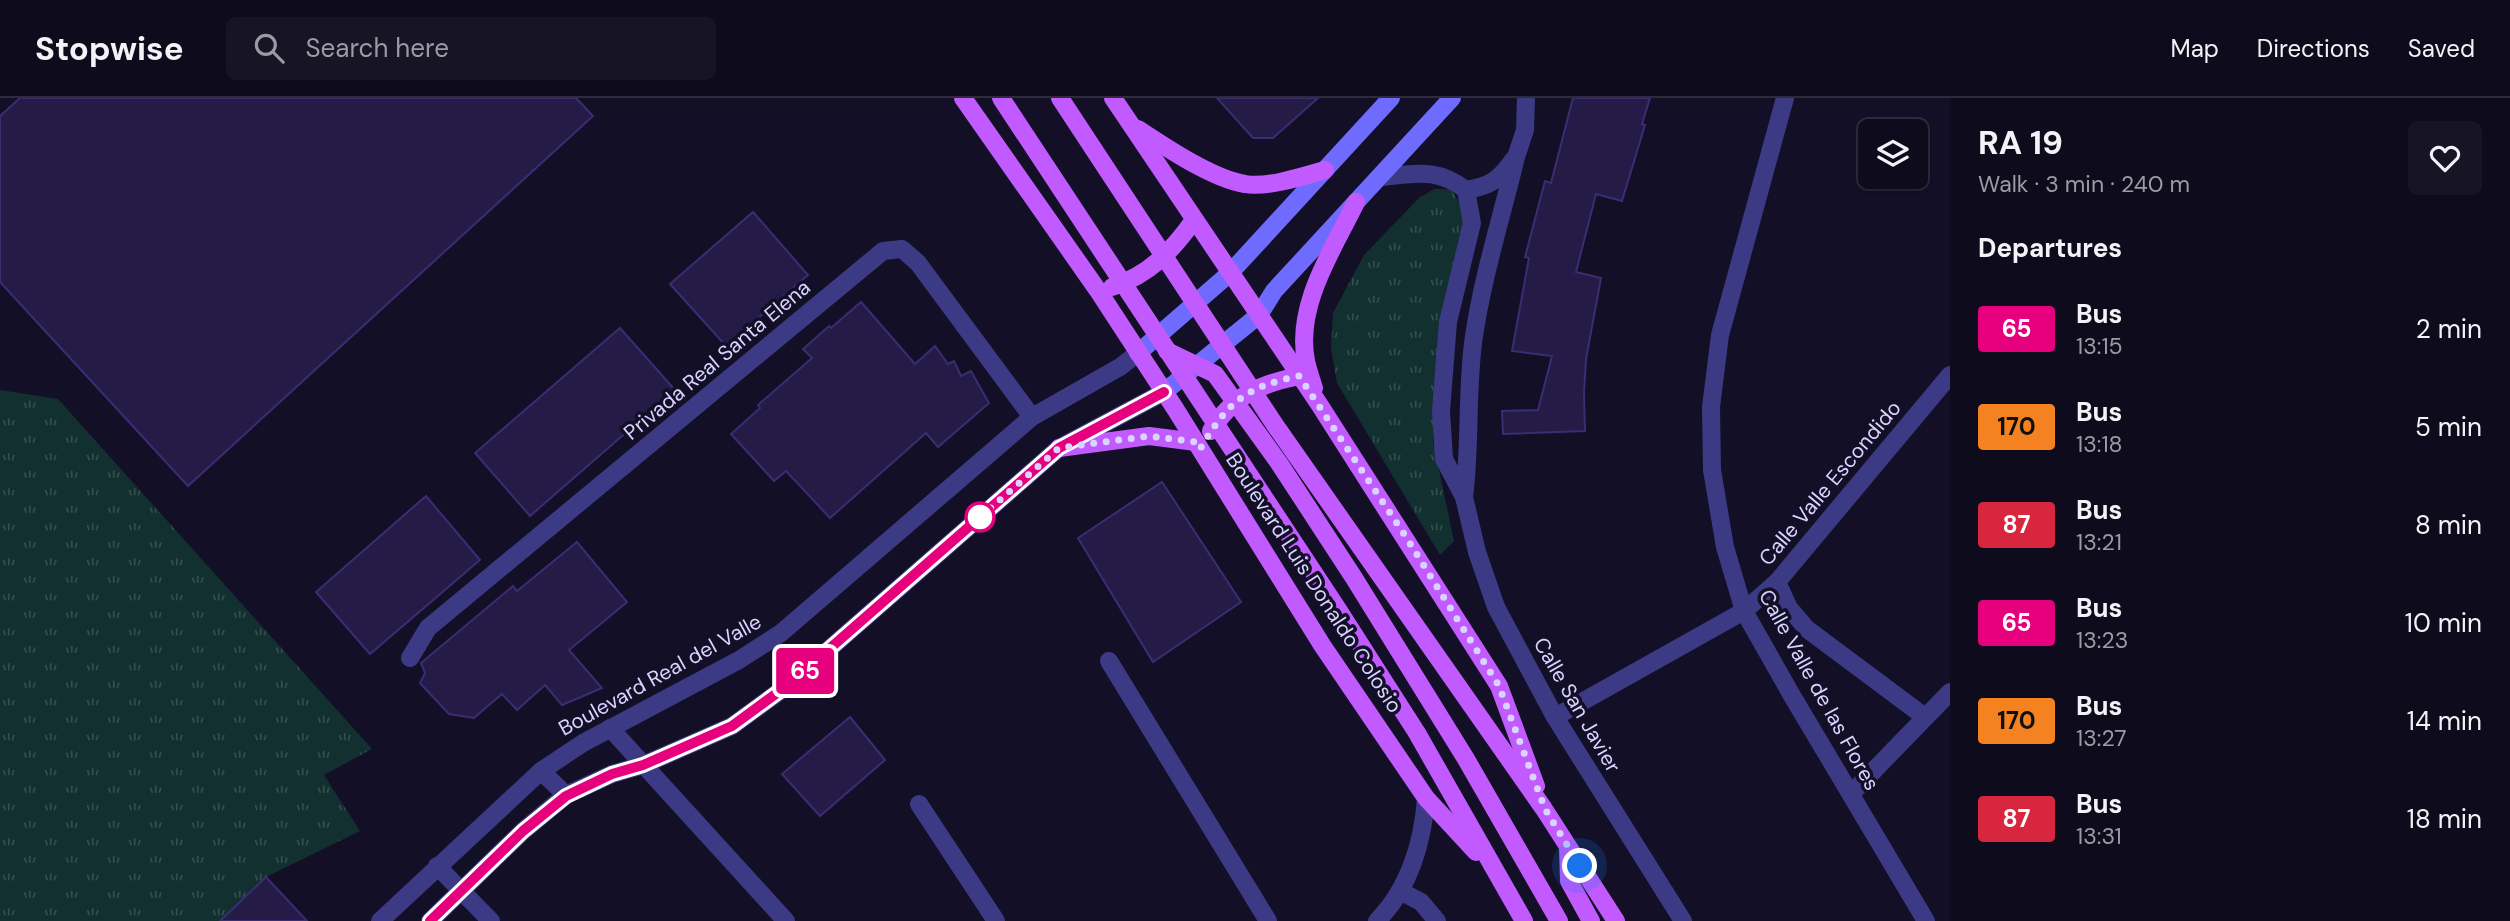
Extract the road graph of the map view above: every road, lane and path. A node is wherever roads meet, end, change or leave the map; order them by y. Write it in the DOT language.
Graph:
graph roads {
  1 [pos="962,98"];
  2 [pos="1001,98"];
  3 [pos="1060,98"];
  4 [pos="1113,98"];
  5 [pos="1391,98"];
  6 [pos="1452,98"];
  7 [pos="1526,98"];
  8 [pos="1785,98"];
  9 [pos="1130,125"];
  10 [pos="1516,157"];
  11 [pos="1325,170"];
  12 [pos="1380,177"];
  13 [pos="1466,190"];
  14 [pos="1356,202"];
  15 [pos="1194,220"];
  16 [pos="1230,273"];
  17 [pos="1099,292"];
  18 [pos="1259,315"];
  19 [pos="1447,334"];
  20 [pos="1474,336"];
  21 [pos="1167,351"];
  22 [pos="1138,353"];
  23 [pos="1950,375"];
  24 [pos="1299,376"];
  25 [pos="1164,392"];
  26 [pos="1319,404"];
  27 [pos="1441,411"];
  28 [pos="1468,412"];
  29 [pos="1032,417"];
  30 [pos="1198,446"];
  31 [pos="1059,448"];
  32 [pos="1464,497"];
  33 [pos="1777,582"];
  34 [pos="1744,611"];
  35 [pos="410,658"];
  36 [pos="1109,661"];
  37 [pos="1950,692"];
  38 [pos="1555,717"];
  39 [pos="1925,717"];
  40 [pos="610,728"];
  41 [pos="643,765"];
  42 [pos="541,771"];
  43 [pos="1851,794"];
  44 [pos="566,796"];
  45 [pos="1426,798"];
  46 [pos="919,804"];
  47 [pos="1545,809"];
  48 [pos="1568,847"];
  49 [pos="437,866"];
  50 [pos="1496,875"];
  51 [pos="461,891"];
  52 [pos="1400,891"];
  53 [pos="380,921"];
  54 [pos="430,921"];
  55 [pos="491,921"];
  56 [pos="786,921"];
  57 [pos="996,921"];
  58 [pos="1268,921"];
  59 [pos="1377,921"];
  60 [pos="1437,921"];
  61 [pos="1524,921"];
  62 [pos="1559,921"];
  63 [pos="1591,921"];
  64 [pos="1616,921"];
  65 [pos="1683,921"];
  66 [pos="1926,921"];
  1 -- 17 [label="main road, Boulevard Luis Donaldo Colosio"];
  2 -- 21 [label="main road, Boulevard Luis Donaldo Colosio"];
  3 -- 47 [label="main road"];
  4 -- 9 [label="main road"];
  5 -- 11 [label="main road"];
  6 -- 12 [label="main road"];
  7 -- 10 [label="street, Calle San Javier"];
  8 -- 34 [label="street, Calle Valle de las Flores"];
  9 -- 11 [label="main road"];
  9 -- 15 [label="main road"];
  10 -- 13 [label="street, Calle San Javier"];
  10 -- 20 [label="street, Calle San Javier"];
  11 -- 16 [label="main road"];
  12 -- 13 [label="street"];
  12 -- 14 [label="main road"];
  13 -- 19 [label="street, Calle San Javier"];
  14 -- 18 [label="main road"];
  14 -- 26 [label="main road"];
  15 -- 16 [label="main road"];
  15 -- 17 [label="main road"];
  16 -- 18 [label="main road"];
  16 -- 22 [label="main road"];
  17 -- 22 [label="main road, Boulevard Luis Donaldo Colosio"];
  18 -- 24 [label="main road"];
  18 -- 25 [label="main road"];
  19 -- 20 [label="street"];
  19 -- 27 [label="street, Calle San Javier"];
  20 -- 28 [label="street, Calle San Javier"];
  21 -- 50 [label="main road, Boulevard Luis Donaldo Colosio"];
  21 -- 62 [label="main road"];
  22 -- 25 [label="main road, Boulevard Luis Donaldo Colosio"];
  22 -- 29 [label="street, Boulevard Real del Valle"];
  23 -- 33 [label="street, Calle Valle Escondido"];
  24 -- 26 [label="main road"];
  24 -- 30 [label="main road"];
  25 -- 30 [label="main road, Boulevard Luis Donaldo Colosio"];
  25 -- 31 [label="street"];
  26 -- 47 [label="main road"];
  27 -- 28 [label="street"];
  27 -- 32 [label="street, Calle San Javier"];
  28 -- 32 [label="street, Calle San Javier"];
  29 -- 35 [label="street, Privada Real Santa Elena"];
  29 -- 40 [label="street, Boulevard Real del Valle"];
  30 -- 31 [label="main road"];
  30 -- 45 [label="main road, Boulevard Luis Donaldo Colosio"];
  31 -- 41 [label="street"];
  32 -- 38 [label="street, Calle San Javier"];
  33 -- 34 [label="street, Calle Valle Escondido"];
  33 -- 39 [label="street, Calle Valle de las Flores"];
  34 -- 38 [label="street, Calle Valle Escondido"];
  34 -- 43 [label="street, Calle Valle de las Flores"];
  36 -- 58 [label="street"];
  37 -- 39 [label="street"];
  38 -- 65 [label="street, Calle San Javier"];
  39 -- 43 [label="street"];
  40 -- 41 [label="street"];
  40 -- 42 [label="street, Boulevard Real del Valle"];
  41 -- 44 [label="street"];
  41 -- 56 [label="street"];
  42 -- 44 [label="street"];
  42 -- 49 [label="street, Boulevard Real del Valle"];
  43 -- 66 [label="street, Calle Valle de las Flores"];
  44 -- 51 [label="street"];
  45 -- 50 [label="main road, Boulevard Luis Donaldo Colosio"];
  45 -- 52 [label="street"];
  46 -- 57 [label="street"];
  47 -- 48 [label="main road"];
  48 -- 63 [label="main road"];
  48 -- 64 [label="main road"];
  49 -- 51 [label="street"];
  49 -- 53 [label="street, Boulevard Real del Valle"];
  50 -- 61 [label="main road, Boulevard Luis Donaldo Colosio"];
  51 -- 54 [label="street"];
  51 -- 55 [label="street"];
  52 -- 59 [label="street"];
  52 -- 60 [label="street"];
}
